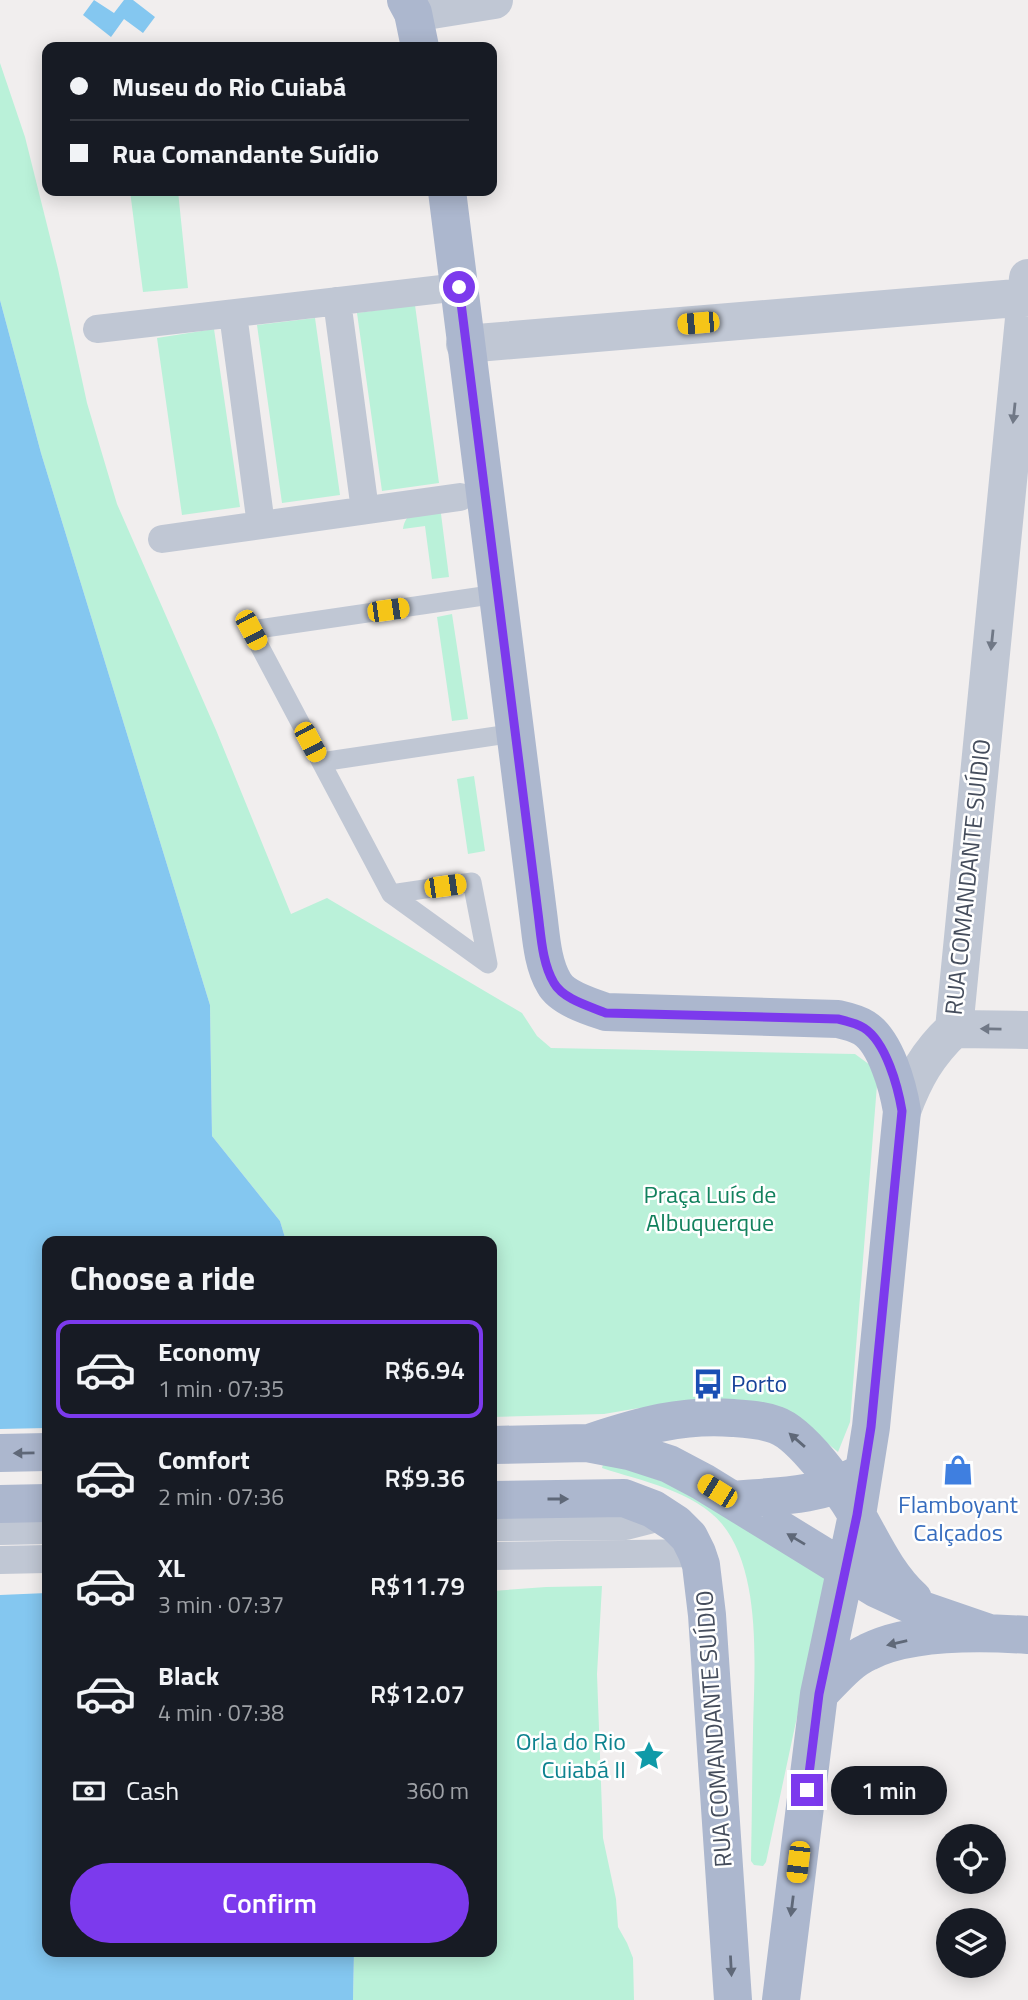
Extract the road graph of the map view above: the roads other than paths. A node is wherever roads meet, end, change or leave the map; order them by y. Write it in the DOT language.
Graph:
graph roads {
  1 [pos="494,0"];
  2 [pos="413,20"];
  3 [pos="448,196"];
  4 [pos="459,287"];
  5 [pos="1027,290"];
  6 [pos="337,301"];
  7 [pos="233,314"];
  8 [pos="97,330"];
  9 [pos="465,344"];
  10 [pos="460,498"];
  11 [pos="365,510"];
  12 [pos="261,525"];
  13 [pos="162,539"];
  14 [pos="497,594"];
  15 [pos="515,733"];
  16 [pos="321,762"];
  17 [pos="391,894"];
  18 [pos="954,1028"];
  19 [pos="1028,1030"];
  20 [pos="902,1111"];
  21 [pos="587,1443"];
  22 [pos="497,1445"];
  23 [pos="42,1452"];
  24 [pos="0,1453"];
  25 [pos="853,1491"];
  26 [pos="497,1500"];
  27 [pos="732,1500"];
  28 [pos="42,1503"];
  29 [pos="0,1504"];
  30 [pos="625,1512"];
  31 [pos="497,1526"];
  32 [pos="42,1530"];
  33 [pos="0,1531"];
  34 [pos="698,1553"];
  35 [pos="497,1556"];
  36 [pos="42,1559"];
  37 [pos="0,1560"];
  38 [pos="846,1569"];
  39 [pos="925,1611"];
  40 [pos="989,1633"];
  41 [pos="1028,1635"];
  42 [pos="819,1694"];
  43 [pos="733,2000"];
  44 [pos="781,2000"];
  1 -- 2 [label="street"];
  3 -- 4 [label="main road"];
  4 -- 6 [label="street"];
  4 -- 9 [label="main road"];
  5 -- 9 [label="street"];
  5 -- 18 [label="street, RUA COMANDANTE SUÍDIO, one-way"];
  6 -- 7 [label="street"];
  6 -- 11 [label="street"];
  7 -- 8 [label="street"];
  7 -- 12 [label="street"];
  9 -- 14 [label="main road"];
  10 -- 11 [label="street"];
  11 -- 12 [label="street"];
  12 -- 13 [label="street"];
  14 -- 15 [label="main road"];
  14 -- 16 [label="lane"];
  15 -- 16 [label="lane"];
  15 -- 20 [label="main road"];
  16 -- 17 [label="lane"];
  17 -- 17 [label="lane"];
  19 -- 18 [label="street, one-way"];
  18 -- 20 [label="street, RUA COMANDANTE SUÍDIO"];
  20 -- 25 [label="main road, RUA COMANDANTE SUÍDIO"];
  21 -- 22 [label="main road"];
  25 -- 21 [label="main road, one-way"];
  21 -- 27 [label="main road"];
  23 -- 24 [label="main road, one-way"];
  25 -- 27 [label="main road"];
  25 -- 38 [label="main road, RUA COMANDANTE SUÍDIO"];
  25 -- 39 [label="main road"];
  26 -- 30 [label="main road, one-way"];
  38 -- 27 [label="main road, one-way"];
  28 -- 29 [label="main road"];
  30 -- 31 [label="street"];
  30 -- 34 [label="main road"];
  32 -- 33 [label="street"];
  34 -- 35 [label="street"];
  34 -- 43 [label="main road, RUA COMANDANTE SUÍDIO, one-way"];
  36 -- 37 [label="street"];
  38 -- 39 [label="main road"];
  38 -- 42 [label="main road, RUA COMANDANTE SUÍDIO"];
  39 -- 40 [label="main road"];
  40 -- 41 [label="main road"];
  40 -- 42 [label="main road, one-way"];
  42 -- 44 [label="main road, RUA COMANDANTE SUÍDIO, one-way"];
}
